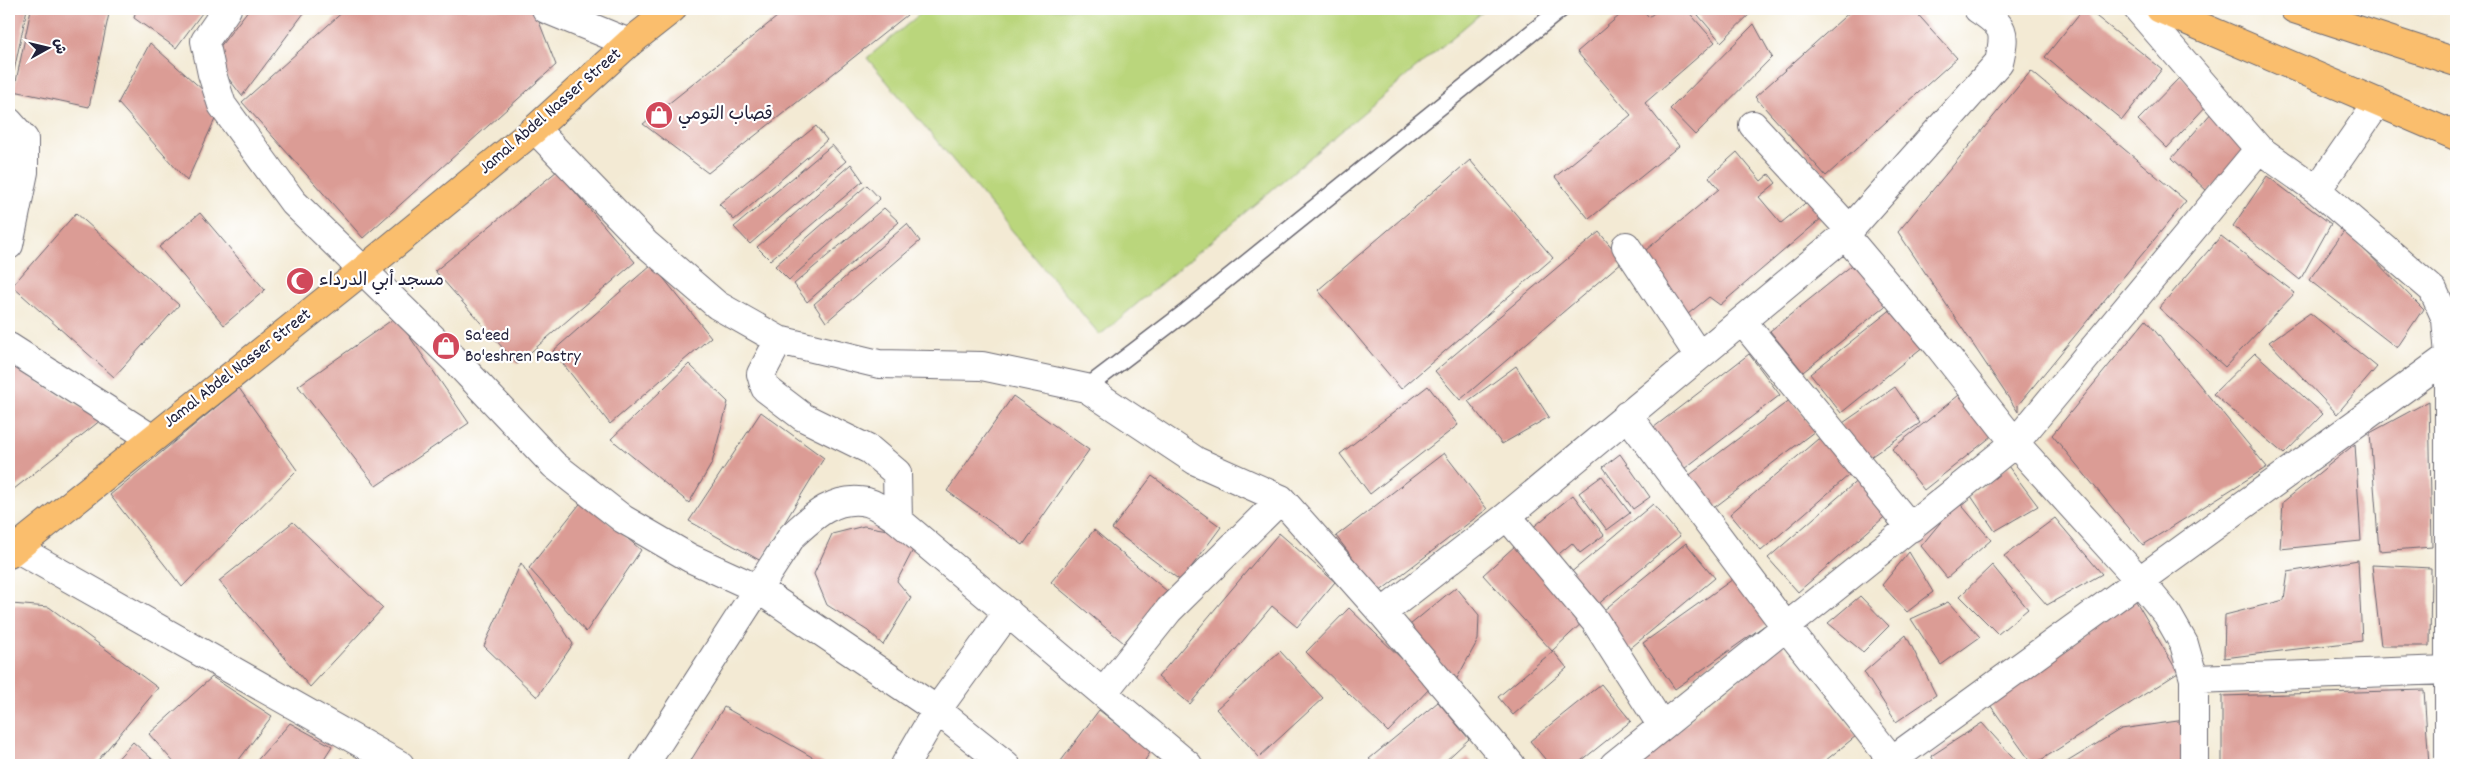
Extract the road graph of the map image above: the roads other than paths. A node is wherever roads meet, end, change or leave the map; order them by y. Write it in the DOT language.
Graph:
graph roads {
  1 [pos="228,9"];
  2 [pos="546,9"];
  3 [pos="672,9"];
  4 [pos="1561,9"];
  5 [pos="1978,9"];
  6 [pos="2138,9"];
  7 [pos="2160,9"];
  8 [pos="2294,9"];
  9 [pos="629,43"];
  10 [pos="2456,62"];
  11 [pos="2378,102"];
  12 [pos="9,122"];
  13 [pos="1754,125"];
  14 [pos="535,129"];
  15 [pos="2456,136"];
  16 [pos="2259,149"];
  17 [pos="2317,190"];
  18 [pos="1848,233"];
  19 [pos="9,245"];
  20 [pos="1626,246"];
  21 [pos="362,271"];
  22 [pos="1742,321"];
  23 [pos="779,340"];
  24 [pos="9,347"];
  25 [pos="1699,356"];
  26 [pos="2449,356"];
  27 [pos="1086,388"];
  28 [pos="1628,415"];
  29 [pos="151,438"];
  30 [pos="2015,443"];
  31 [pos="1281,499"];
  32 [pos="1507,516"];
  33 [pos="898,520"];
  34 [pos="1911,528"];
  35 [pos="11,549"];
  36 [pos="2139,580"];
  37 [pos="758,589"];
  38 [pos="1008,612"];
  39 [pos="1382,613"];
  40 [pos="1786,627"];
  41 [pos="2448,670"];
  42 [pos="2194,679"];
  43 [pos="1103,693"];
  44 [pos="937,710"];
  45 [pos="1662,726"];
  46 [pos="1174,761"];
  47 [pos="1891,764"];
  48 [pos="400,765"];
  49 [pos="644,765"];
  50 [pos="905,765"];
  51 [pos="1006,765"];
  52 [pos="1511,765"];
  53 [pos="1614,765"];
  54 [pos="2194,765"];
  55 [pos="2448,765"];
  1 -- 21 [label="street"];
  2 -- 9 [label="street"];
  3 -- 9 [label="main road, Jamal Abdel Nasser Street"];
  4 -- 27 [label="lane"];
  5 -- 18 [label="street"];
  6 -- 16 [label="street"];
  7 -- 11 [label="main road"];
  8 -- 10 [label="main road"];
  9 -- 14 [label="main road, Jamal Abdel Nasser Street"];
  11 -- 15 [label="main road"];
  11 -- 17 [label="street"];
  12 -- 19 [label="street"];
  13 -- 18 [label="street"];
  14 -- 21 [label="main road, Jamal Abdel Nasser Street"];
  14 -- 23 [label="street"];
  16 -- 17 [label="street"];
  16 -- 30 [label="street"];
  17 -- 26 [label="street"];
  18 -- 22 [label="street"];
  18 -- 30 [label="street"];
  20 -- 25 [label="street"];
  21 -- 29 [label="main road, Jamal Abdel Nasser Street"];
  21 -- 37 [label="street"];
  22 -- 25 [label="street"];
  22 -- 34 [label="street"];
  23 -- 27 [label="street"];
  23 -- 33 [label="street"];
  24 -- 29 [label="street"];
  25 -- 28 [label="street"];
  26 -- 36 [label="street"];
  26 -- 41 [label="street"];
  27 -- 31 [label="street"];
  28 -- 32 [label="street"];
  28 -- 40 [label="street"];
  29 -- 35 [label="main road, Jamal Abdel Nasser Street"];
  30 -- 34 [label="street"];
  30 -- 36 [label="street"];
  31 -- 39 [label="street"];
  31 -- 43 [label="street"];
  32 -- 39 [label="street"];
  32 -- 45 [label="street"];
  33 -- 37 [label="street"];
  33 -- 38 [label="street"];
  34 -- 40 [label="street"];
  35 -- 48 [label="street"];
  36 -- 42 [label="street"];
  36 -- 47 [label="street"];
  37 -- 44 [label="street"];
  37 -- 49 [label="street"];
  38 -- 43 [label="street"];
  38 -- 44 [label="street"];
  39 -- 52 [label="street"];
  40 -- 45 [label="street"];
  40 -- 47 [label="street"];
  41 -- 42 [label="street"];
  41 -- 55 [label="street"];
  42 -- 54 [label="street"];
  43 -- 46 [label="street"];
  44 -- 50 [label="street"];
  44 -- 51 [label="street"];
  45 -- 53 [label="street"];
}
